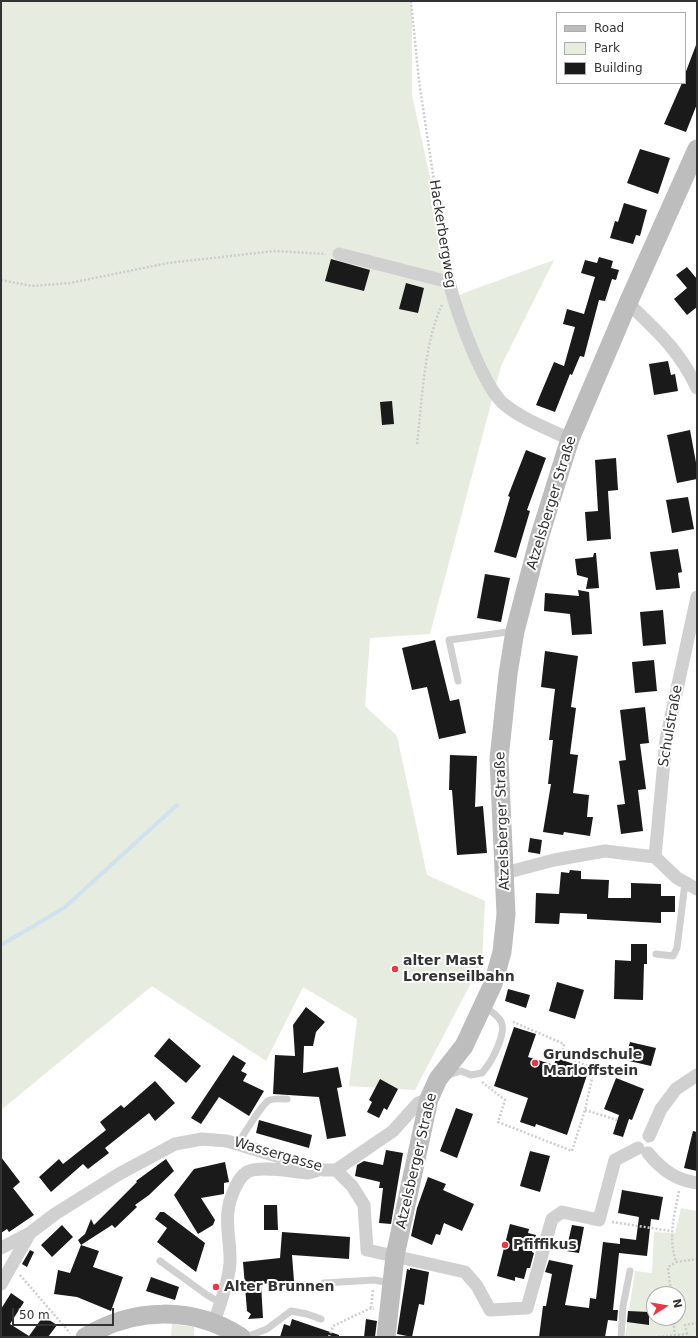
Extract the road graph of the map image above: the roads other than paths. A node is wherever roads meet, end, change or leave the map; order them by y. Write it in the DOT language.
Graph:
graph roads {
  1 [pos="697,151"];
  2 [pos="338,254"];
  3 [pos="628,303"];
  4 [pos="697,388"];
  5 [pos="570,439"];
  6 [pos="697,597"];
  7 [pos="515,631"];
  8 [pos="458,681"];
  9 [pos="655,857"];
  10 [pos="505,873"];
  11 [pos="685,883"];
  12 [pos="697,889"];
  13 [pos="656,954"];
  14 [pos="483,1005"];
  15 [pos="697,1075"];
  16 [pos="438,1079"];
  17 [pos="286,1099"];
  18 [pos="429,1099"];
  19 [pos="239,1143"];
  20 [pos="643,1150"];
  21 [pos="330,1170"];
  22 [pos="697,1183"];
  23 [pos="30,1233"];
  24 [pos="1,1248"];
  25 [pos="395,1256"];
  26 [pos="160,1261"];
  27 [pos="630,1271"];
  28 [pos="324,1283"];
  29 [pos="393,1283"];
  30 [pos="1,1284"];
  31 [pos="219,1302"];
  32 [pos="321,1319"];
  33 [pos="214,1322"];
  34 [pos="85,1337"];
  35 [pos="241,1337"];
  36 [pos="246,1337"];
  37 [pos="386,1337"];
  38 [pos="621,1337"];
  1 -- 3 [label="street, Atzelsberger Straße"];
  2 -- 5 [label="street, Hackerbergweg"];
  3 -- 4 [label="street"];
  3 -- 5 [label="street, Atzelsberger Straße"];
  5 -- 7 [label="street, Atzelsberger Straße"];
  6 -- 9 [label="street, Schulstraße"];
  7 -- 8 [label="lane"];
  7 -- 10 [label="street, Atzelsberger Straße"];
  9 -- 10 [label="street"];
  9 -- 11 [label="street"];
  10 -- 14 [label="street, Atzelsberger Straße"];
  11 -- 12 [label="street"];
  11 -- 13 [label="lane"];
  14 -- 16 [label="street, Atzelsberger Straße"];
  14 -- 16 [label="lane"];
  15 -- 20 [label="street"];
  16 -- 18 [label="street, Atzelsberger Straße"];
  17 -- 19 [label="lane"];
  18 -- 21 [label="street"];
  18 -- 25 [label="street, Atzelsberger Straße"];
  19 -- 21 [label="street, Wassergasse"];
  19 -- 23 [label="street, Wassergasse"];
  20 -- 22 [label="street"];
  20 -- 25 [label="street"];
  21 -- 25 [label="street, Wassergasse"];
  21 -- 31 [label="street"];
  23 -- 24 [label="street, Wassergasse"];
  23 -- 30 [label="street, Wassergasse"];
  25 -- 29 [label="street, Atzelsberger Straße"];
  26 -- 31 [label="lane"];
  27 -- 38 [label="lane"];
  28 -- 29 [label="lane"];
  29 -- 37 [label="street, Atzelsberger Straße"];
  31 -- 33 [label="street"];
  32 -- 36 [label="lane"];
  33 -- 34 [label="street"];
  33 -- 35 [label="street"];
}
